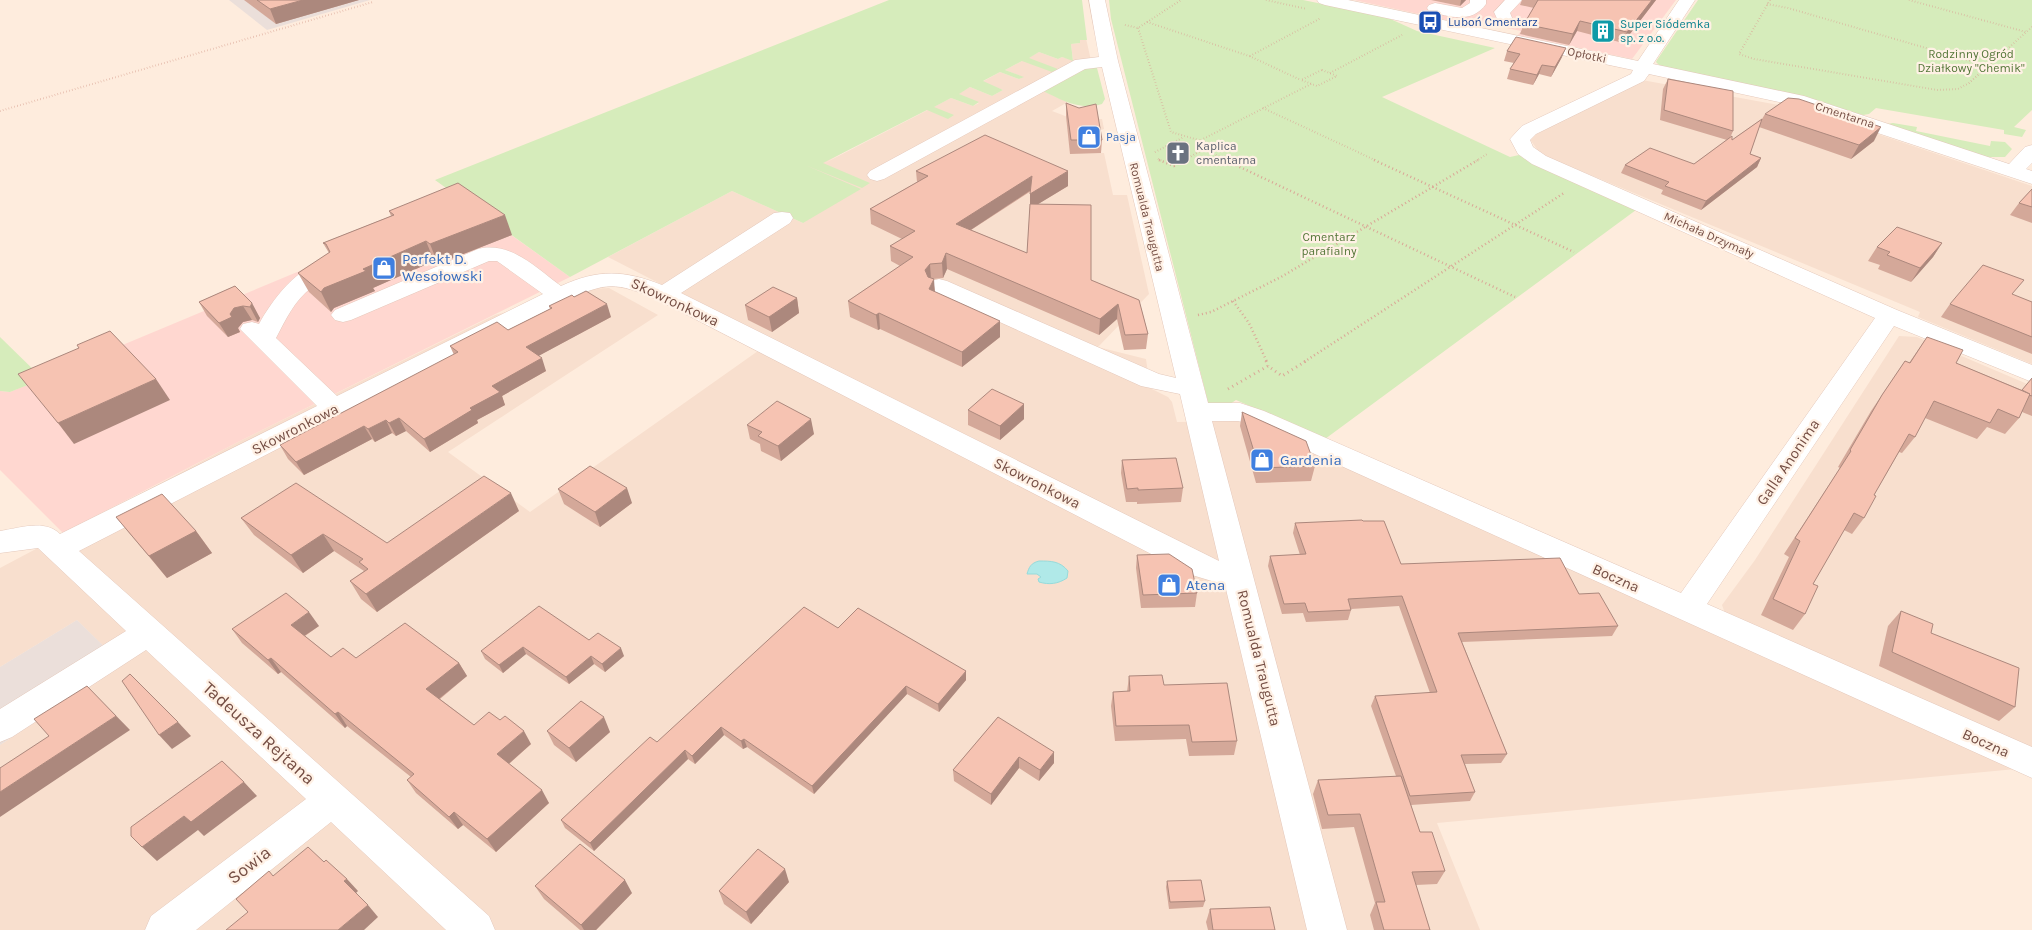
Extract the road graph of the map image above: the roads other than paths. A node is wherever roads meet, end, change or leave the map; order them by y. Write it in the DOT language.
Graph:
graph roads {
  1 [pos="1478,0"];
  2 [pos="1514,0"];
  3 [pos="1688,0"];
  4 [pos="1378,5"];
  5 [pos="1327,7"];
  6 [pos="1098,9"];
  7 [pos="1420,12"];
  8 [pos="1505,20"];
  9 [pos="1524,24"];
  10 [pos="1409,32"];
  11 [pos="1561,34"];
  12 [pos="1493,36"];
  13 [pos="1627,49"];
  14 [pos="1108,61"];
  15 [pos="1645,70"];
  16 [pos="2032,151"];
  17 [pos="877,175"];
  18 [pos="2023,175"];
  19 [pos="782,218"];
  20 [pos="326,269"];
  21 [pos="939,286"];
  22 [pos="664,294"];
  23 [pos="559,295"];
  24 [pos="343,315"];
  25 [pos="1889,315"];
  26 [pos="2032,374"];
  27 [pos="1201,404"];
  28 [pos="335,409"];
  29 [pos="0,542"];
  30 [pos="50,543"];
  31 [pos="1238,574"];
  32 [pos="1687,609"];
  33 [pos="150,632"];
  34 [pos="0,727"];
  35 [pos="2032,763"];
  36 [pos="333,800"];
  37 [pos="165,930"];
  38 [pos="474,930"];
  39 [pos="1327,930"];
  1 -- 7 [label="street"];
  2 -- 8 [label="street"];
  3 -- 15 [label="street"];
  4 -- 5 [label="street, Opłotki"];
  4 -- 7 [label="street, Opłotki"];
  6 -- 14 [label="street, Romualda Traugutta"];
  7 -- 10 [label="street"];
  7 -- 12 [label="street, Opłotki"];
  8 -- 9 [label="street"];
  8 -- 12 [label="street"];
  11 -- 13 [label="street"];
  12 -- 15 [label="street, Opłotki"];
  14 -- 17 [label="street"];
  14 -- 27 [label="street, Romualda Traugutta"];
  15 -- 18 [label="street, Cmentarna"];
  15 -- 25 [label="street, Michała Drzymały"];
  16 -- 18 [label="street"];
  19 -- 22 [label="street"];
  20 -- 28 [label="street"];
  21 -- 27 [label="street"];
  22 -- 23 [label="street, Skowronkowa"];
  22 -- 31 [label="street, Skowronkowa"];
  23 -- 24 [label="street"];
  23 -- 28 [label="street, Skowronkowa"];
  25 -- 26 [label="street, Michała Drzymały"];
  25 -- 32 [label="street, Galla Anonima"];
  27 -- 31 [label="street, Romualda Traugutta"];
  27 -- 32 [label="street, Boczna"];
  28 -- 30 [label="street, Skowronkowa"];
  29 -- 30 [label="street, Skowronkowa"];
  30 -- 33 [label="street, Tadeusza Rejtana"];
  31 -- 39 [label="street, Romualda Traugutta"];
  32 -- 35 [label="street, Boczna"];
  33 -- 34 [label="street"];
  33 -- 36 [label="street, Tadeusza Rejtana"];
  36 -- 37 [label="street, Sowia"];
  36 -- 38 [label="street, Tadeusza Rejtana"];
}
